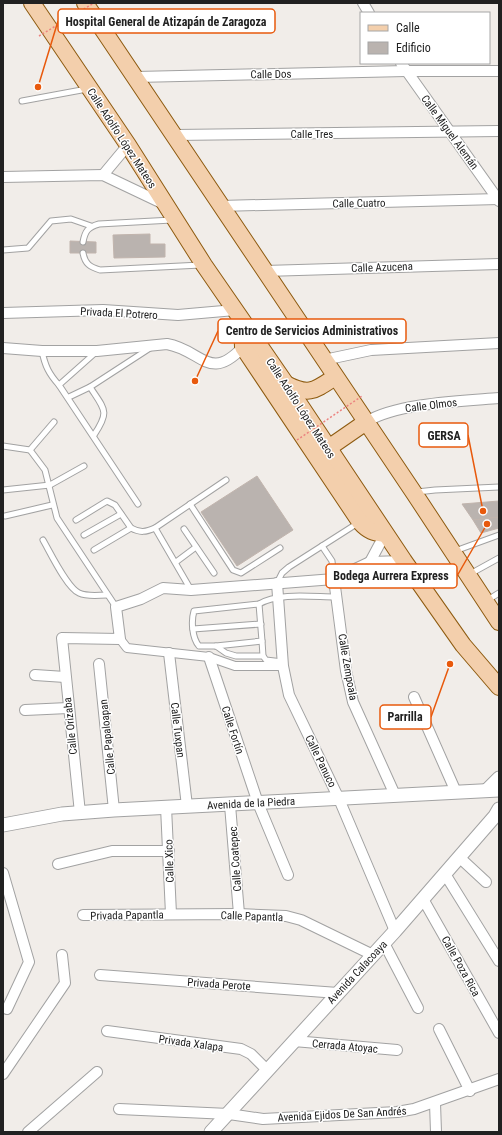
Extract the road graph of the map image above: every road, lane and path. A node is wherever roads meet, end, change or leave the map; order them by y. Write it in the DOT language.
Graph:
graph roads {
  1 [pos="32,3"];
  2 [pos="85,3"];
  3 [pos="94,3"];
  4 [pos="363,3"];
  5 [pos="368,12"];
  6 [pos="39,36"];
  7 [pos="403,67"];
  8 [pos="499,71"];
  9 [pos="136,77"];
  10 [pos="89,88"];
  11 [pos="22,101"];
  12 [pos="499,132"];
  13 [pos="450,133"];
  14 [pos="175,135"];
  15 [pos="128,145"];
  16 [pos="103,175"];
  17 [pos="3,177"];
  18 [pos="499,200"];
  19 [pos="165,204"];
  20 [pos="220,206"];
  21 [pos="175,220"];
  22 [pos="91,226"];
  23 [pos="83,242"];
  24 [pos="3,250"];
  25 [pos="83,253"];
  26 [pos="499,264"];
  27 [pos="204,265"];
  28 [pos="265,270"];
  29 [pos="3,313"];
  30 [pos="238,315"];
  31 [pos="499,342"];
  32 [pos="155,345"];
  33 [pos="243,347"];
  34 [pos="3,348"];
  35 [pos="97,350"];
  36 [pos="42,351"];
  37 [pos="324,360"];
  38 [pos="335,377"];
  39 [pos="59,385"];
  40 [pos="279,386"];
  41 [pos="90,387"];
  42 [pos="362,396"];
  43 [pos="69,397"];
  44 [pos="499,398"];
  45 [pos="54,422"];
  46 [pos="366,422"];
  47 [pos="94,435"];
  48 [pos="297,440"];
  49 [pos="3,446"];
  50 [pos="327,449"];
  51 [pos="30,450"];
  52 [pos="84,466"];
  53 [pos="226,480"];
  54 [pos="50,485"];
  55 [pos="499,487"];
  56 [pos="3,490"];
  57 [pos="414,493"];
  58 [pos="52,504"];
  59 [pos="138,504"];
  60 [pos="190,504"];
  61 [pos="121,514"];
  62 [pos="5,516"];
  63 [pos="76,520"];
  64 [pos="360,522"];
  65 [pos="131,528"];
  66 [pos="155,528"];
  67 [pos="184,530"];
  68 [pos="385,534"];
  69 [pos="84,535"];
  70 [pos="499,535"];
  71 [pos="43,540"];
  72 [pos="322,546"];
  73 [pos="196,547"];
  74 [pos="280,548"];
  75 [pos="94,550"];
  76 [pos="453,552"];
  77 [pos="499,558"];
  78 [pos="404,561"];
  79 [pos="176,562"];
  80 [pos="370,562"];
  81 [pos="214,574"];
  82 [pos="468,575"];
  83 [pos="334,578"];
  84 [pos="277,583"];
  85 [pos="191,590"];
  86 [pos="107,595"];
  87 [pos="336,596"];
  88 [pos="278,597"];
  89 [pos="492,597"];
  90 [pos="259,604"];
  91 [pos="116,607"];
  92 [pos="498,618"];
  93 [pos="261,624"];
  94 [pos="193,629"];
  95 [pos="120,639"];
  96 [pos="262,641"];
  97 [pos="216,646"];
  98 [pos="168,653"];
  99 [pos="263,656"];
  100 [pos="209,657"];
  101 [pos="99,664"];
  102 [pos="283,664"];
  103 [pos="35,675"];
  104 [pos="65,677"];
  105 [pos="499,687"];
  106 [pos="414,697"];
  107 [pos="68,708"];
  108 [pos="25,710"];
  109 [pos="499,778"];
  110 [pos="493,790"];
  111 [pos="456,792"];
  112 [pos="395,795"];
  113 [pos="339,798"];
  114 [pos="258,803"];
  115 [pos="230,805"];
  116 [pos="188,806"];
  117 [pos="166,807"];
  118 [pos="499,809"];
  119 [pos="114,810"];
  120 [pos="80,813"];
  121 [pos="3,824"];
  122 [pos="169,851"];
  123 [pos="459,858"];
  124 [pos="58,864"];
  125 [pos="3,874"];
  126 [pos="445,874"];
  127 [pos="288,875"];
  128 [pos="486,882"];
  129 [pos="423,899"];
  130 [pos="171,914"];
  131 [pos="239,914"];
  132 [pos="83,915"];
  133 [pos="395,931"];
  134 [pos="384,943"];
  135 [pos="62,955"];
  136 [pos="373,955"];
  137 [pos="499,961"];
  138 [pos="100,975"];
  139 [pos="338,993"];
  140 [pos="418,1008"];
  141 [pos="6,1010"];
  142 [pos="439,1029"];
  143 [pos="107,1031"];
  144 [pos="499,1033"];
  145 [pos="294,1041"];
  146 [pos="397,1050"];
  147 [pos="267,1070"];
  148 [pos="97,1072"];
  149 [pos="3,1074"];
  150 [pos="499,1080"];
  151 [pos="470,1091"];
  152 [pos="435,1103"];
  153 [pos="119,1110"];
  154 [pos="229,1114"];
  155 [pos="28,1132"];
  156 [pos="211,1132"];
  157 [pos="436,1132"];
  1 -- 10 [label="main road, Calle Adolfo López Mateos"];
  2 -- 9 [label="main road"];
  3 -- 6 [label="path, bridge"];
  4 -- 5 [label="street"];
  7 -- 8 [label="street, Calle Dos"];
  7 -- 9 [label="street, Calle Dos"];
  7 -- 13 [label="street, Calle Miguel Alemán"];
  9 -- 14 [label="main road"];
  10 -- 11 [label="lane"];
  10 -- 15 [label="main road, Calle Adolfo López Mateos"];
  12 -- 13 [label="street, Calle Tres"];
  13 -- 14 [label="street, Calle Tres"];
  13 -- 18 [label="street, Calle Miguel Alemán"];
  14 -- 20 [label="main road"];
  15 -- 16 [label="street"];
  15 -- 19 [label="main road, Calle Adolfo López Mateos"];
  16 -- 17 [label="street"];
  16 -- 19 [label="street"];
  18 -- 20 [label="street, Calle Cuatro"];
  19 -- 21 [label="main road, Calle Adolfo López Mateos"];
  20 -- 28 [label="main road"];
  21 -- 22 [label="lane"];
  21 -- 27 [label="main road, Calle Adolfo López Mateos"];
  22 -- 23 [label="lane"];
  22 -- 24 [label="lane"];
  25 -- 27 [label="lane"];
  26 -- 28 [label="street, Calle Azucena"];
  27 -- 30 [label="main road, Calle Adolfo López Mateos"];
  28 -- 37 [label="main road"];
  29 -- 30 [label="street, Privada El Potrero"];
  30 -- 33 [label="main road"];
  30 -- 40 [label="main road, Calle Adolfo López Mateos"];
  31 -- 37 [label="street"];
  32 -- 33 [label="street"];
  32 -- 35 [label="street"];
  32 -- 41 [label="lane"];
  33 -- 40 [label="main road"];
  34 -- 36 [label="street"];
  35 -- 36 [label="street"];
  35 -- 39 [label="lane"];
  36 -- 39 [label="lane"];
  37 -- 38 [label="main road"];
  38 -- 40 [label="main road"];
  38 -- 46 [label="main road"];
  39 -- 43 [label="lane"];
  40 -- 50 [label="main road, Calle Adolfo López Mateos"];
  40 -- 64 [label="main road"];
  41 -- 43 [label="lane"];
  41 -- 47 [label="lane"];
  42 -- 48 [label="path, bridge"];
  43 -- 47 [label="lane"];
  44 -- 46 [label="street, Calle Olmos"];
  45 -- 51 [label="lane"];
  46 -- 50 [label="main road"];
  46 -- 57 [label="main road"];
  47 -- 59 [label="lane"];
  49 -- 51 [label="lane"];
  50 -- 68 [label="main road, Calle Adolfo López Mateos"];
  51 -- 54 [label="lane"];
  52 -- 54 [label="lane"];
  53 -- 60 [label="lane"];
  54 -- 56 [label="lane"];
  54 -- 58 [label="lane"];
  55 -- 57 [label="lane"];
  57 -- 76 [label="main road"];
  58 -- 62 [label="lane"];
  58 -- 86 [label="lane"];
  60 -- 66 [label="lane"];
  60 -- 74 [label="lane"];
  61 -- 63 [label="lane"];
  61 -- 65 [label="lane"];
  61 -- 69 [label="lane"];
  64 -- 68 [label="main road"];
  64 -- 72 [label="lane"];
  65 -- 66 [label="lane"];
  65 -- 75 [label="lane"];
  66 -- 79 [label="lane"];
  67 -- 73 [label="lane"];
  68 -- 78 [label="main road, Calle Adolfo López Mateos"];
  68 -- 80 [label="street"];
  70 -- 76 [label="lane"];
  71 -- 86 [label="lane"];
  72 -- 83 [label="lane"];
  72 -- 84 [label="lane"];
  73 -- 79 [label="lane"];
  73 -- 81 [label="lane"];
  76 -- 82 [label="main road"];
  77 -- 82 [label="lane"];
  78 -- 80 [label="street"];
  78 -- 105 [label="main road, Calle Adolfo López Mateos"];
  79 -- 85 [label="lane"];
  80 -- 83 [label="street"];
  82 -- 89 [label="main road"];
  83 -- 84 [label="street"];
  83 -- 87 [label="street, Calle Zempoala"];
  84 -- 85 [label="street"];
  84 -- 88 [label="street, Calle Panuco"];
  85 -- 91 [label="street"];
  86 -- 91 [label="lane"];
  87 -- 88 [label="lane"];
  87 -- 112 [label="street, Calle Zempoala"];
  88 -- 90 [label="lane"];
  88 -- 102 [label="street, Calle Panuco"];
  89 -- 92 [label="main road"];
  90 -- 93 [label="lane"];
  90 -- 94 [label="lane"];
  91 -- 95 [label="street"];
  93 -- 94 [label="lane"];
  93 -- 96 [label="lane"];
  94 -- 97 [label="lane"];
  95 -- 98 [label="street"];
  95 -- 104 [label="street, Calle Orizaba"];
  96 -- 97 [label="lane"];
  96 -- 99 [label="lane"];
  97 -- 99 [label="lane"];
  98 -- 100 [label="street"];
  98 -- 116 [label="street, Calle Tuxpan"];
  99 -- 102 [label="lane"];
  100 -- 102 [label="street"];
  100 -- 114 [label="street, Calle Fortín"];
  101 -- 119 [label="street, Calle Papaloapan"];
  102 -- 113 [label="street, Calle Panuco"];
  103 -- 104 [label="street"];
  104 -- 107 [label="street, Calle Orizaba"];
  106 -- 111 [label="street"];
  107 -- 108 [label="street"];
  107 -- 120 [label="street, Calle Orizaba"];
  109 -- 110 [label="street"];
  110 -- 111 [label="street, Avenida de la Piedra"];
  111 -- 112 [label="street, Avenida de la Piedra"];
  112 -- 113 [label="street, Avenida de la Piedra"];
  113 -- 114 [label="street, Avenida de la Piedra"];
  113 -- 133 [label="street, Calle Panuco"];
  114 -- 115 [label="street, Avenida de la Piedra"];
  114 -- 127 [label="street, Calle Fortín"];
  115 -- 116 [label="street, Avenida de la Piedra"];
  115 -- 131 [label="street, Calle Coatepec"];
  116 -- 117 [label="street, Avenida de la Piedra"];
  117 -- 119 [label="street, Avenida de la Piedra"];
  117 -- 122 [label="street, Calle Xico"];
  118 -- 123 [label="street, Avenida Calacoaya"];
  119 -- 120 [label="street, Avenida de la Piedra"];
  120 -- 121 [label="street, Avenida de la Piedra"];
  122 -- 124 [label="street"];
  122 -- 130 [label="street, Calle Xico"];
  123 -- 126 [label="street, Avenida Calacoaya"];
  123 -- 128 [label="street"];
  125 -- 141 [label="street"];
  126 -- 129 [label="street, Avenida Calacoaya"];
  126 -- 137 [label="street"];
  129 -- 133 [label="street, Avenida Calacoaya"];
  129 -- 144 [label="street, Calle Poza Rica"];
  130 -- 131 [label="street, Calle Papantla"];
  130 -- 132 [label="street, Privada Papantla"];
  131 -- 136 [label="street, Calle Papantla"];
  133 -- 134 [label="street, Avenida Calacoaya"];
  134 -- 136 [label="street, Avenida Calacoaya"];
  134 -- 140 [label="street"];
  135 -- 149 [label="street"];
  136 -- 139 [label="street, Avenida Calacoaya"];
  138 -- 139 [label="street, Privada Perote"];
  139 -- 145 [label="street, Avenida Calacoaya"];
  142 -- 151 [label="street"];
  143 -- 147 [label="street, Privada Xalapa"];
  145 -- 146 [label="street, Cerrada Atoyac"];
  145 -- 147 [label="street, Avenida Calacoaya"];
  147 -- 154 [label="street, Avenida Calacoaya"];
  148 -- 155 [label="street"];
  150 -- 151 [label="street, Avenida Ejidos De San Andrés"];
  151 -- 152 [label="street, Avenida Ejidos De San Andrés"];
  152 -- 154 [label="street, Avenida Ejidos De San Andrés"];
  152 -- 157 [label="street"];
  153 -- 154 [label="street, Avenida Ejidos De San Andrés"];
  154 -- 156 [label="street, Avenida Calacoaya"];
}
